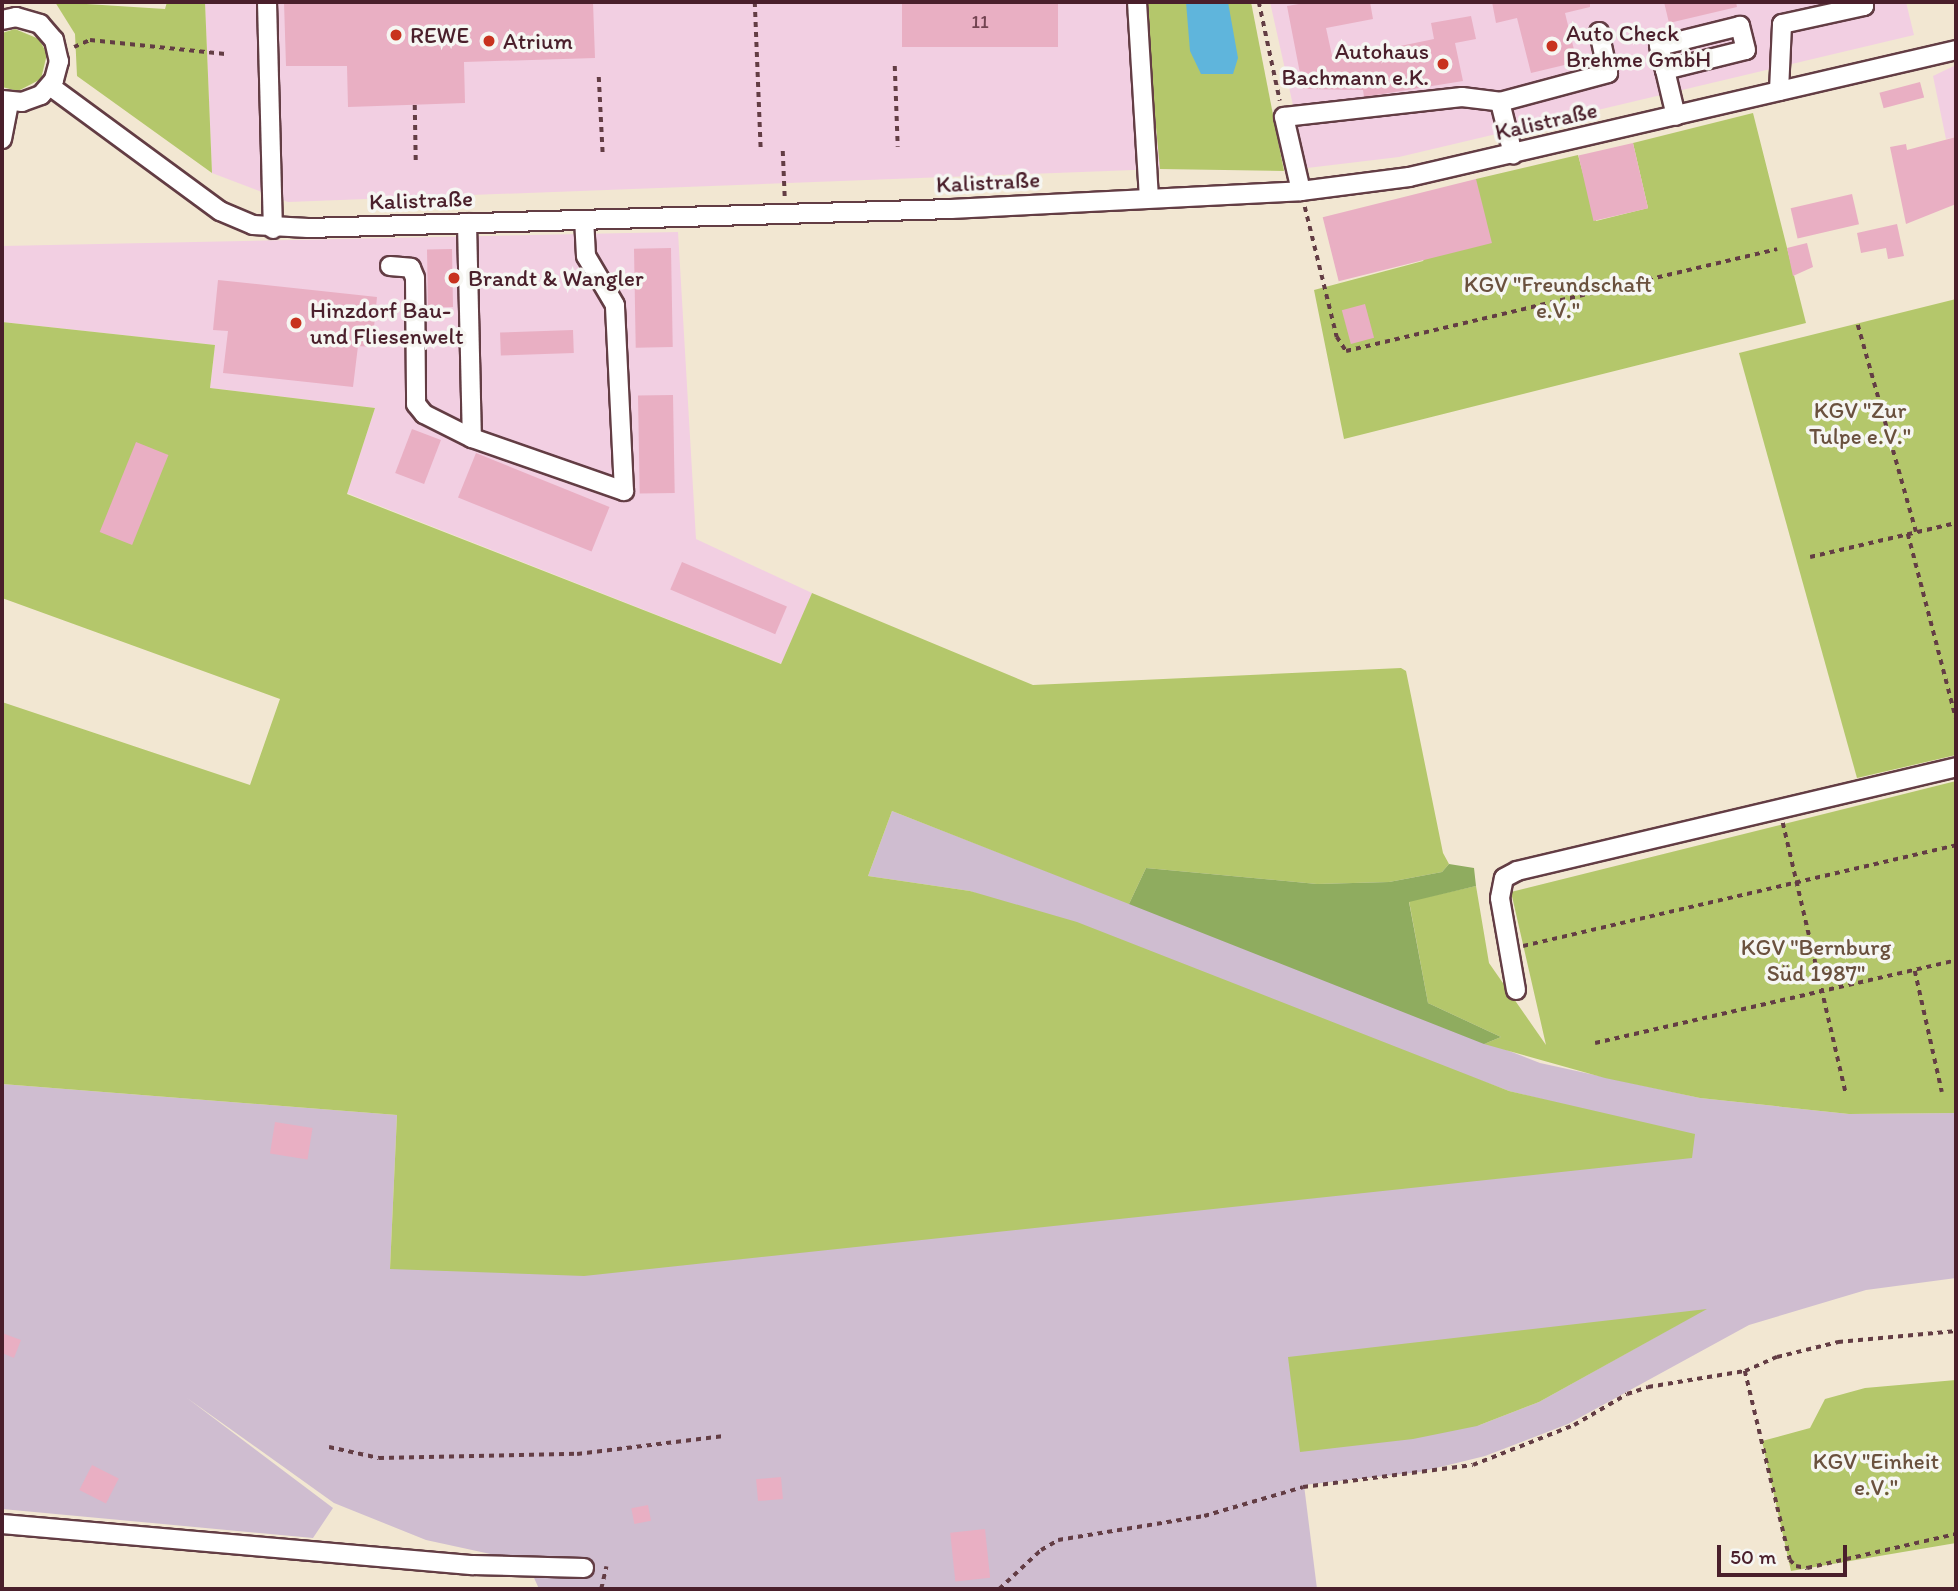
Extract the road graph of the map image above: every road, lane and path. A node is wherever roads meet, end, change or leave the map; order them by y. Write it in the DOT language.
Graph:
graph roads {
  1 [pos="267,2"];
  2 [pos="755,2"];
  3 [pos="1137,2"];
  4 [pos="1259,2"];
  5 [pos="1863,2"];
  6 [pos="28,10"];
  7 [pos="2,20"];
  8 [pos="1599,32"];
  9 [pos="1956,50"];
  10 [pos="59,54"];
  11 [pos="225,54"];
  12 [pos="895,66"];
  13 [pos="1665,70"];
  14 [pos="599,77"];
  15 [pos="50,86"];
  16 [pos="1779,91"];
  17 [pos="6,101"];
  18 [pos="1500,102"];
  19 [pos="415,105"];
  20 [pos="1676,116"];
  21 [pos="1284,117"];
  22 [pos="2,139"];
  23 [pos="898,147"];
  24 [pos="783,151"];
  25 [pos="761,152"];
  26 [pos="1513,154"];
  27 [pos="603,157"];
  28 [pos="416,164"];
  29 [pos="1301,191"];
  30 [pos="1149,197"];
  31 [pos="786,213"];
  32 [pos="584,220"];
  33 [pos="467,223"];
  34 [pos="273,229"];
  35 [pos="1777,249"];
  36 [pos="390,266"];
  37 [pos="1858,325"];
  38 [pos="472,439"];
  39 [pos="1956,523"];
  40 [pos="1916,532"];
  41 [pos="1908,534"];
  42 [pos="1810,557"];
  43 [pos="1956,718"];
  44 [pos="1956,767"];
  45 [pos="1780,811"];
  46 [pos="1956,845"];
  47 [pos="1797,883"];
  48 [pos="1508,950"];
  49 [pos="1956,960"];
  50 [pos="1914,970"];
  51 [pos="1516,990"];
  52 [pos="1823,990"];
  53 [pos="1595,1043"];
  54 [pos="1942,1091"];
  55 [pos="1846,1093"];
  56 [pos="1956,1331"];
  57 [pos="1745,1371"];
  58 [pos="724,1436"];
  59 [pos="329,1447"];
  60 [pos="2,1524"];
  61 [pos="1956,1534"];
  62 [pos="606,1567"];
  63 [pos="584,1568"];
  64 [pos="601,1589"];
  65 [pos="999,1589"];
  1 -- 34 [label="street"];
  2 -- 25 [label="path"];
  3 -- 30 [label="street"];
  4 -- 21 [label="path"];
  5 -- 16 [label="street"];
  6 -- 7 [label="street"];
  6 -- 10 [label="street"];
  8 -- 18 [label="street"];
  9 -- 16 [label="street, Kalistraße"];
  10 -- 11 [label="path"];
  10 -- 15 [label="street"];
  12 -- 23 [label="path"];
  13 -- 20 [label="street"];
  14 -- 27 [label="path"];
  15 -- 17 [label="street"];
  15 -- 34 [label="street, Kalistraße"];
  16 -- 20 [label="street, Kalistraße"];
  17 -- 22 [label="street"];
  18 -- 21 [label="street"];
  18 -- 26 [label="street"];
  19 -- 28 [label="path"];
  20 -- 26 [label="street, Kalistraße"];
  21 -- 29 [label="street"];
  24 -- 31 [label="path"];
  26 -- 29 [label="street, Kalistraße"];
  29 -- 30 [label="street, Kalistraße"];
  29 -- 35 [label="path"];
  30 -- 31 [label="street, Kalistraße"];
  31 -- 32 [label="street, Kalistraße"];
  32 -- 33 [label="street, Kalistraße"];
  32 -- 38 [label="street"];
  33 -- 34 [label="street, Kalistraße"];
  33 -- 38 [label="street"];
  36 -- 38 [label="street"];
  37 -- 40 [label="path"];
  39 -- 40 [label="path"];
  40 -- 41 [label="path"];
  41 -- 42 [label="path"];
  41 -- 43 [label="path"];
  44 -- 45 [label="street"];
  45 -- 47 [label="path"];
  45 -- 48 [label="street"];
  46 -- 47 [label="path"];
  47 -- 48 [label="path"];
  47 -- 52 [label="path"];
  48 -- 51 [label="street"];
  49 -- 50 [label="path"];
  50 -- 52 [label="path"];
  50 -- 54 [label="path"];
  52 -- 53 [label="path"];
  52 -- 55 [label="path"];
  56 -- 57 [label="path"];
  57 -- 61 [label="path"];
  57 -- 65 [label="path"];
  58 -- 59 [label="path"];
  60 -- 63 [label="street"];
  62 -- 64 [label="path"];
}
